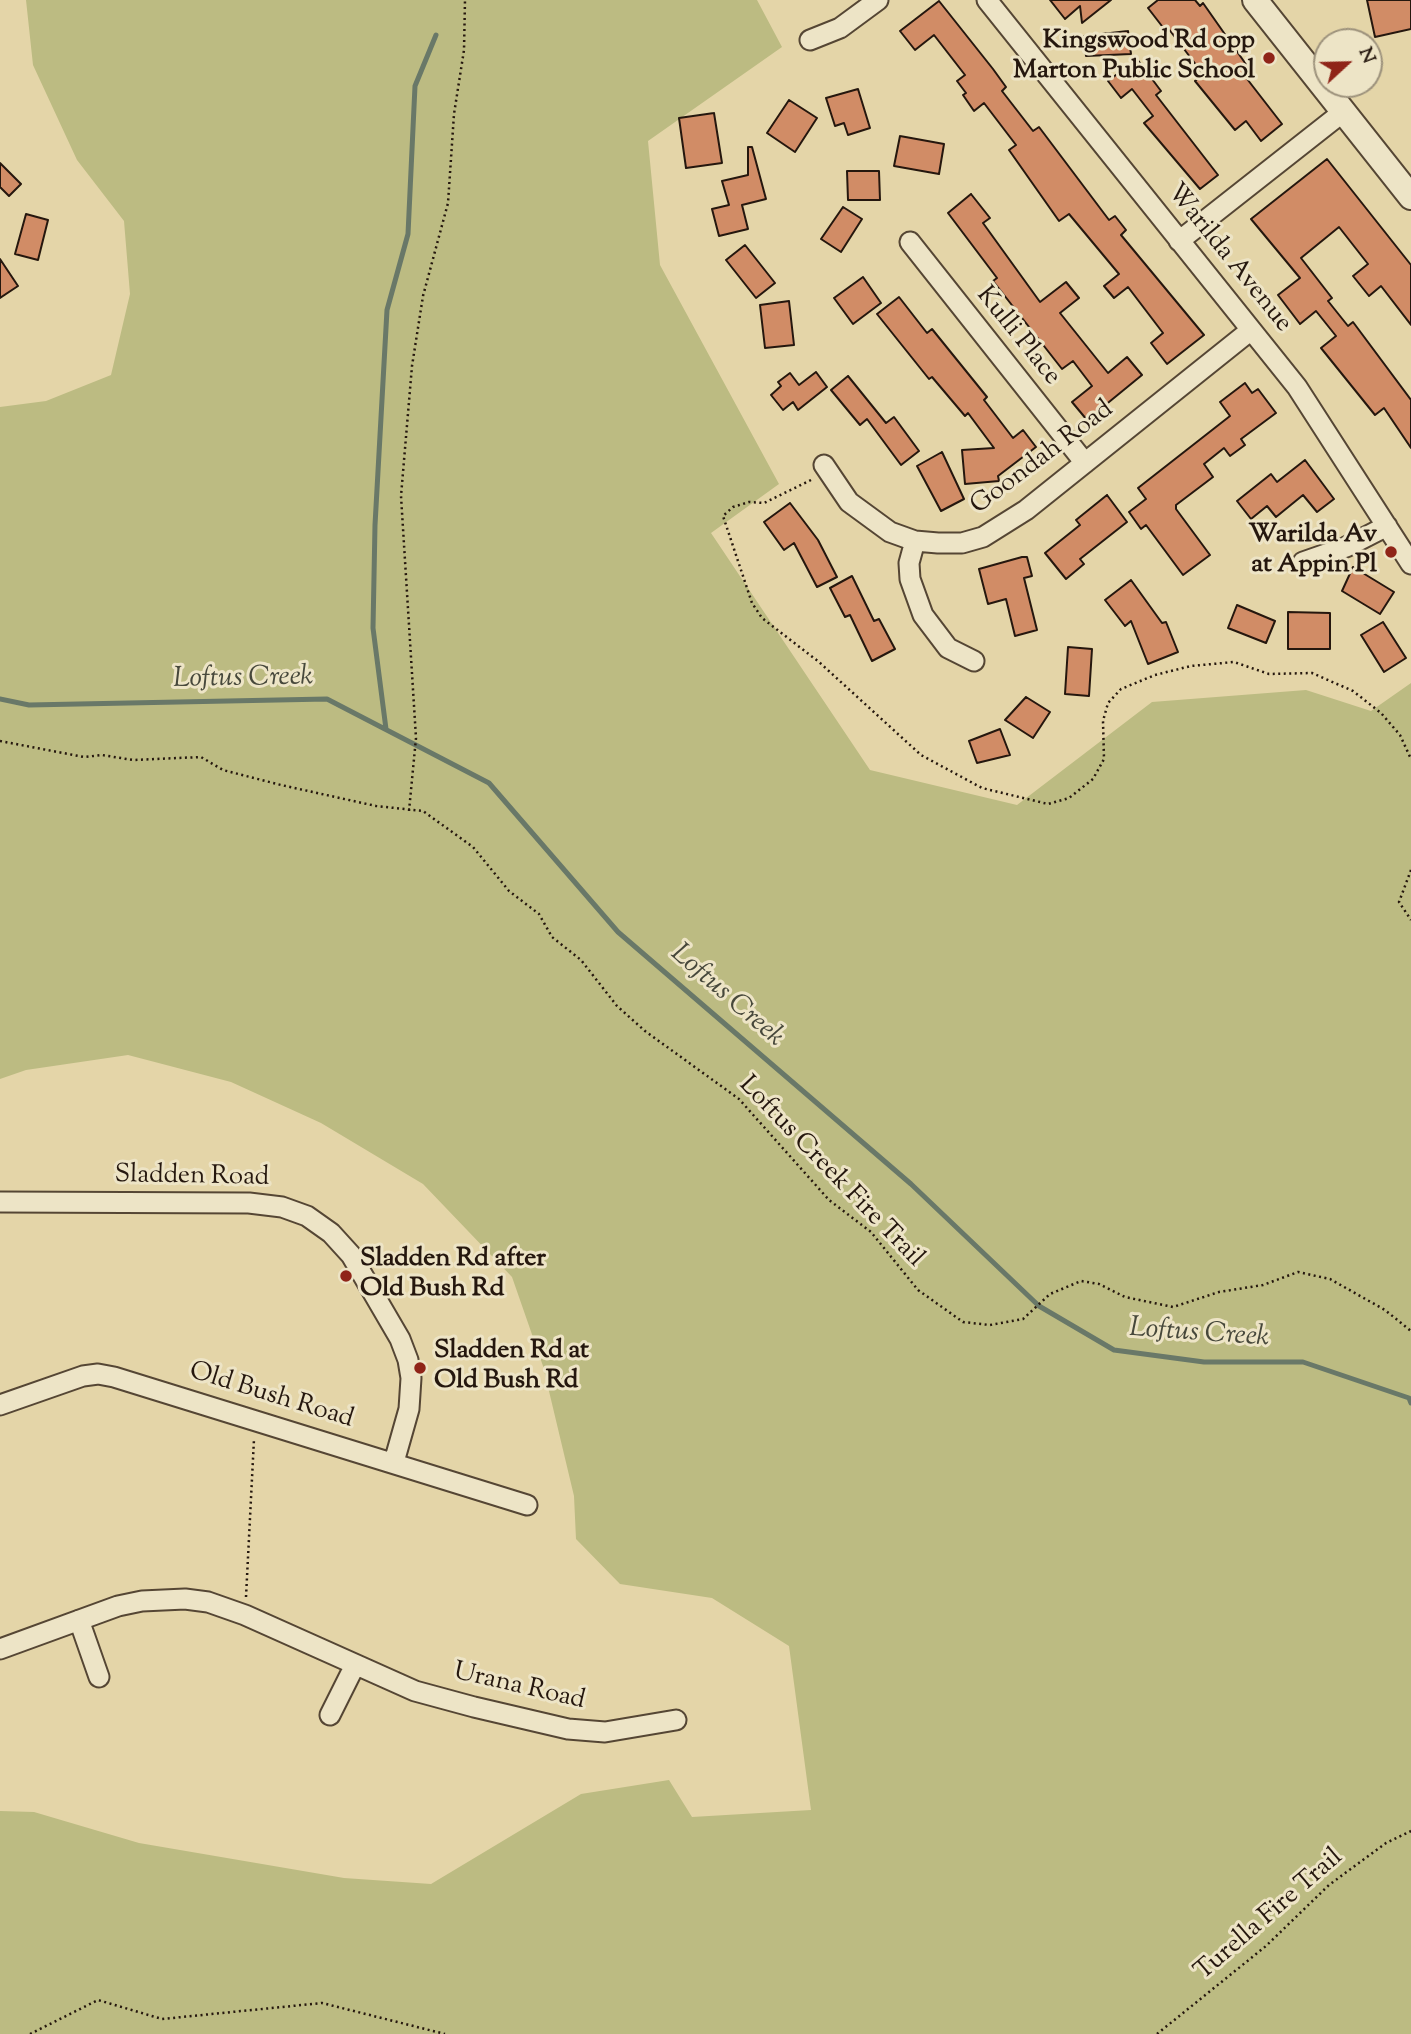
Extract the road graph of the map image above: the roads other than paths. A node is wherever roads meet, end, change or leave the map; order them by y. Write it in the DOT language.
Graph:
graph roads {
  1 [pos="878,0"];
  2 [pos="987,0"];
  3 [pos="1255,0"];
  4 [pos="810,40"];
  5 [pos="1343,112"];
  6 [pos="1411,197"];
  7 [pos="1179,241"];
  8 [pos="910,242"];
  9 [pos="1251,330"];
  10 [pos="1085,463"];
  11 [pos="826,469"];
  12 [pos="1387,526"];
  13 [pos="915,541"];
  14 [pos="1303,562"];
  15 [pos="1411,564"];
  16 [pos="974,661"];
  17 [pos="0,1202"];
  18 [pos="0,1405"];
  19 [pos="394,1462"];
  20 [pos="527,1505"];
  21 [pos="79,1620"];
  22 [pos="0,1649"];
  23 [pos="355,1665"];
  24 [pos="99,1677"];
  25 [pos="330,1715"];
  26 [pos="676,1720"];
  1 -- 4 [label="street"];
  2 -- 7 [label="street, Warilda Avenue"];
  3 -- 5 [label="street"];
  5 -- 6 [label="street"];
  5 -- 7 [label="street"];
  7 -- 9 [label="street, Warilda Avenue"];
  8 -- 10 [label="street, Kulli Place"];
  9 -- 10 [label="street, Goondah Road"];
  9 -- 12 [label="street, Warilda Avenue"];
  10 -- 13 [label="street, Goondah Road"];
  11 -- 13 [label="street, Goondah Road"];
  12 -- 14 [label="street"];
  12 -- 15 [label="street, Warilda Avenue"];
  13 -- 16 [label="street"];
  17 -- 19 [label="street, Sladden Road"];
  18 -- 19 [label="street, Old Bush Road"];
  19 -- 20 [label="street, Old Bush Road"];
  21 -- 22 [label="street, Urana Road"];
  21 -- 23 [label="street, Urana Road"];
  21 -- 24 [label="street"];
  23 -- 25 [label="street"];
  23 -- 26 [label="street, Urana Road"];
}
